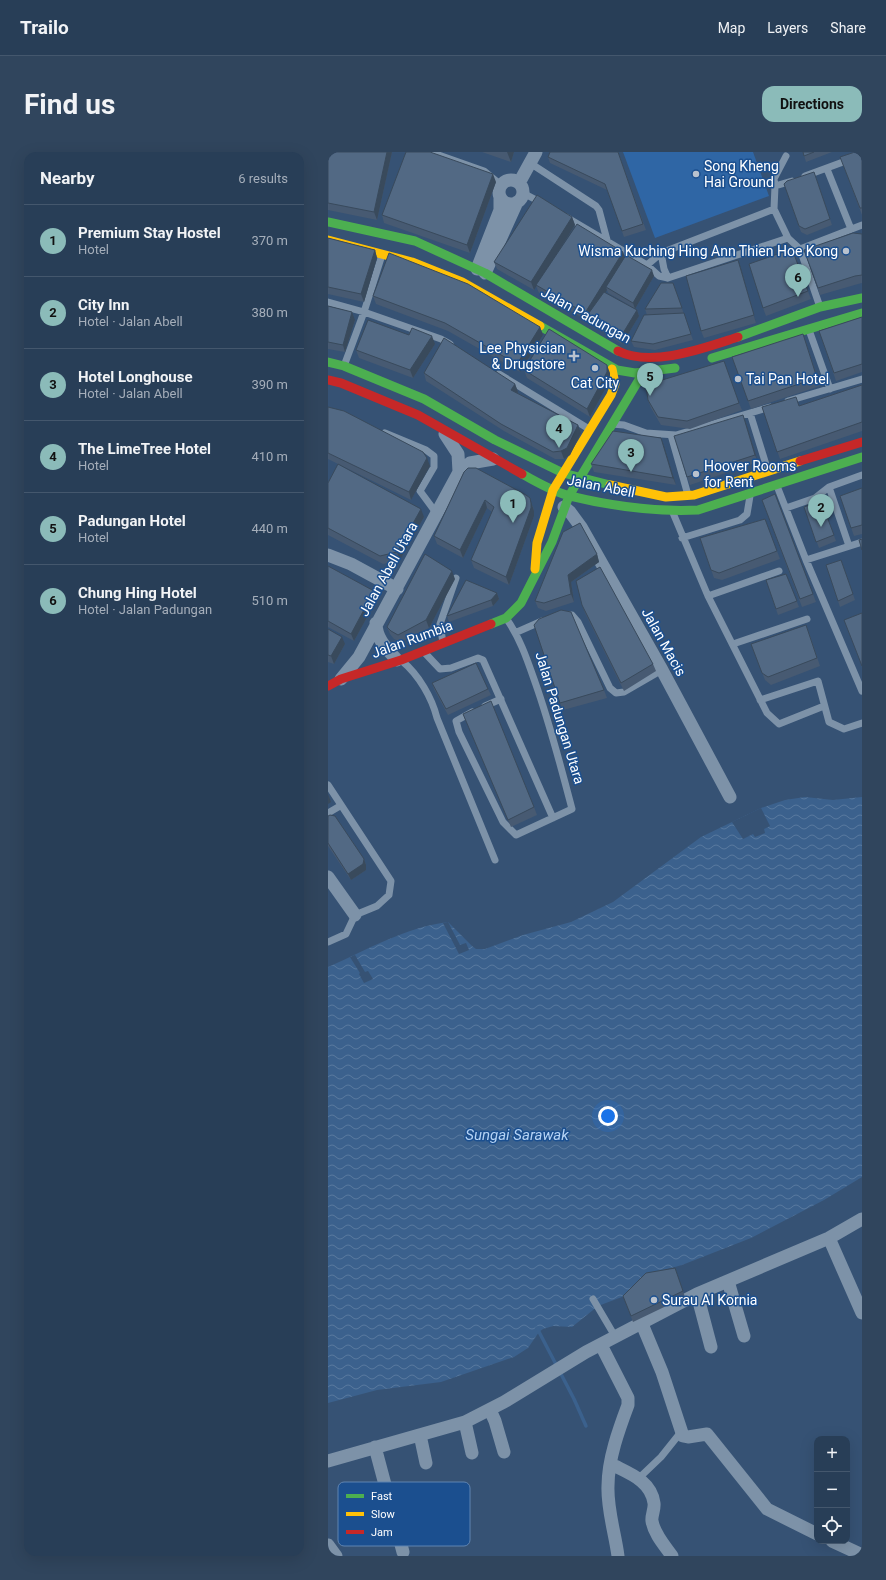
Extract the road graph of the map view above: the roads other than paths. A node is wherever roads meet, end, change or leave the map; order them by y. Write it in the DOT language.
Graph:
graph roads {
  1 [pos="430,152"];
  2 [pos="862,155"];
  3 [pos="786,156"];
  4 [pos="533,157"];
  5 [pos="827,169"];
  6 [pos="775,186"];
  7 [pos="500,192"];
  8 [pos="520,193"];
  9 [pos="549,207"];
  10 [pos="774,209"];
  11 [pos="562,214"];
  12 [pos="328,222"];
  13 [pos="862,225"];
  14 [pos="851,229"];
  15 [pos="788,238"];
  16 [pos="328,240"];
  17 [pos="607,240"];
  18 [pos="800,249"];
  19 [pos="383,253"];
  20 [pos="662,253"];
  21 [pos="647,265"];
  22 [pos="481,271"];
  23 [pos="666,280"];
  24 [pos="862,298"];
  25 [pos="328,302"];
  26 [pos="820,307"];
  27 [pos="364,312"];
  28 [pos="862,313"];
  29 [pos="808,328"];
  30 [pos="454,346"];
  31 [pos="700,361"];
  32 [pos="328,362"];
  33 [pos="687,364"];
  34 [pos="344,366"];
  35 [pos="612,369"];
  36 [pos="492,370"];
  37 [pos="643,373"];
  38 [pos="862,379"];
  39 [pos="328,380"];
  40 [pos="830,388"];
  41 [pos="750,413"];
  42 [pos="611,424"];
  43 [pos="441,428"];
  44 [pos="590,429"];
  45 [pos="377,430"];
  46 [pos="671,435"];
  47 [pos="862,442"];
  48 [pos="862,457"];
  49 [pos="493,459"];
  50 [pos="768,471"];
  51 [pos="459,472"];
  52 [pos="564,473"];
  53 [pos="862,476"];
  54 [pos="579,477"];
  55 [pos="777,486"];
  56 [pos="829,487"];
  57 [pos="553,490"];
  58 [pos="750,494"];
  59 [pos="688,495"];
  60 [pos="566,501"];
  61 [pos="786,508"];
  62 [pos="673,512"];
  63 [pos="436,514"];
  64 [pos="581,527"];
  65 [pos="682,538"];
  66 [pos="552,542"];
  67 [pos="862,542"];
  68 [pos="849,546"];
  69 [pos="328,555"];
  70 [pos="806,560"];
  71 [pos="779,571"];
  72 [pos="456,578"];
  73 [pos="534,580"];
  74 [pos="397,588"];
  75 [pos="708,596"];
  76 [pos="506,618"];
  77 [pos="807,619"];
  78 [pos="376,623"];
  79 [pos="517,632"];
  80 [pos="443,643"];
  81 [pos="733,644"];
  82 [pos="423,651"];
  83 [pos="399,660"];
  84 [pos="662,670"];
  85 [pos="341,679"];
  86 [pos="328,686"];
  87 [pos="862,691"];
  88 [pos="501,699"];
  89 [pos="760,700"];
  90 [pos="824,706"];
  91 [pos="862,723"];
  92 [pos="328,785"];
  93 [pos="730,797"];
  94 [pos="340,806"];
  95 [pos="328,813"];
  96 [pos="553,818"];
  97 [pos="495,860"];
  98 [pos="328,877"];
  99 [pos="355,914"];
  100 [pos="328,942"];
  101 [pos="862,1219"];
  102 [pos="830,1238"];
  103 [pos="728,1281"];
  104 [pos="697,1294"];
  105 [pos="594,1299"];
  106 [pos="862,1313"];
  107 [pos="642,1324"];
  108 [pos="744,1336"];
  109 [pos="616,1338"];
  110 [pos="602,1345"];
  111 [pos="711,1347"];
  112 [pos="490,1410"];
  113 [pos="465,1422"];
  114 [pos="681,1432"];
  115 [pos="420,1435"];
  116 [pos="375,1447"];
  117 [pos="504,1452"];
  118 [pos="472,1453"];
  119 [pos="328,1461"];
  120 [pos="426,1463"];
  121 [pos="611,1464"];
  122 [pos="639,1478"];
  123 [pos="384,1482"];
  124 [pos="814,1532"];
  125 [pos="838,1544"];
  126 [pos="328,1545"];
  127 [pos="401,1546"];
  128 [pos="403,1552"];
  129 [pos="336,1556"];
  130 [pos="618,1556"];
  131 [pos="672,1556"];
  132 [pos="862,1556"];
  1 -- 7 [label="lane"];
  2 -- 5 [label="lane"];
  3 -- 6 [label="lane"];
  4 -- 8 [label="street"];
  4 -- 17 [label="lane"];
  5 -- 6 [label="lane"];
  5 -- 14 [label="lane"];
  6 -- 10 [label="lane"];
  7 -- 8 [label="street"];
  7 -- 8 [label="street"];
  7 -- 22 [label="street"];
  8 -- 9 [label="lane"];
  8 -- 22 [label="street"];
  10 -- 15 [label="lane"];
  10 -- 20 [label="lane"];
  11 -- 17 [label="lane"];
  12 -- 22 [label="main road, Jalan Padungan"];
  13 -- 14 [label="lane"];
  14 -- 18 [label="lane"];
  15 -- 18 [label="lane"];
  15 -- 23 [label="lane"];
  16 -- 19 [label="main road"];
  17 -- 21 [label="lane"];
  18 -- 26 [label="lane"];
  19 -- 27 [label="lane"];
  19 -- 35 [label="main road"];
  20 -- 21 [label="lane"];
  20 -- 23 [label="lane"];
  21 -- 23 [label="lane"];
  22 -- 26 [label="main road, Jalan Padungan"];
  24 -- 26 [label="main road, Jalan Padungan"];
  25 -- 27 [label="lane"];
  27 -- 30 [label="lane"];
  27 -- 34 [label="lane"];
  28 -- 29 [label="main road"];
  29 -- 31 [label="main road"];
  29 -- 40 [label="lane"];
  32 -- 34 [label="main road, Jalan Abell"];
  33 -- 37 [label="main road"];
  34 -- 52 [label="main road, Jalan Abell"];
  35 -- 37 [label="main road"];
  35 -- 44 [label="main road"];
  36 -- 44 [label="lane"];
  37 -- 42 [label="main road"];
  38 -- 40 [label="lane"];
  39 -- 43 [label="main road, Jalan Abell"];
  40 -- 41 [label="lane"];
  41 -- 46 [label="lane"];
  41 -- 50 [label="lane"];
  42 -- 46 [label="lane"];
  42 -- 54 [label="main road"];
  43 -- 49 [label="main road, Jalan Abell"];
  43 -- 51 [label="street"];
  44 -- 52 [label="main road"];
  45 -- 63 [label="lane"];
  46 -- 59 [label="lane"];
  47 -- 50 [label="main road, Jalan Abell"];
  48 -- 55 [label="main road, Jalan Abell"];
  49 -- 51 [label="street"];
  49 -- 57 [label="main road, Jalan Abell"];
  50 -- 59 [label="main road, Jalan Abell"];
  51 -- 63 [label="street, Jalan Abell Utara"];
  52 -- 54 [label="main road, Jalan Abell"];
  52 -- 57 [label="main road"];
  53 -- 56 [label="lane"];
  54 -- 59 [label="main road, Jalan Abell"];
  54 -- 60 [label="main road"];
  55 -- 58 [label="main road, Jalan Abell"];
  55 -- 61 [label="lane"];
  56 -- 61 [label="lane"];
  56 -- 68 [label="lane"];
  57 -- 60 [label="main road, Jalan Abell"];
  57 -- 73 [label="main road"];
  58 -- 62 [label="main road, Jalan Abell"];
  58 -- 65 [label="lane"];
  60 -- 62 [label="main road, Jalan Abell"];
  60 -- 64 [label="street, Jalan Macis"];
  60 -- 66 [label="main road"];
  61 -- 70 [label="lane"];
  62 -- 65 [label="lane"];
  63 -- 74 [label="street, Jalan Abell Utara"];
  64 -- 66 [label="street"];
  64 -- 84 [label="street, Jalan Macis"];
  65 -- 75 [label="lane"];
  66 -- 73 [label="main road"];
  67 -- 68 [label="lane"];
  68 -- 70 [label="lane"];
  69 -- 74 [label="street"];
  70 -- 87 [label="lane"];
  71 -- 75 [label="lane"];
  72 -- 80 [label="lane"];
  73 -- 76 [label="main road"];
  74 -- 78 [label="street, Jalan Abell Utara"];
  75 -- 81 [label="lane"];
  76 -- 79 [label="lane, Jalan Padungan Utara"];
  76 -- 80 [label="main road, Jalan Rumbia"];
  77 -- 81 [label="lane"];
  78 -- 83 [label="street"];
  78 -- 85 [label="street, Jalan Abell Utara"];
  79 -- 84 [label="lane"];
  79 -- 96 [label="lane, Jalan Padungan Utara"];
  80 -- 82 [label="main road, Jalan Rumbia"];
  81 -- 89 [label="lane"];
  82 -- 83 [label="main road, Jalan Rumbia"];
  82 -- 88 [label="lane"];
  83 -- 85 [label="main road, Jalan Rumbia"];
  83 -- 97 [label="lane"];
  84 -- 93 [label="street, Jalan Macis"];
  85 -- 86 [label="main road, Jalan Rumbia"];
  88 -- 96 [label="lane"];
  88 -- 96 [label="lane, Jalan Padungan Utara"];
  89 -- 90 [label="lane"];
  89 -- 90 [label="lane"];
  90 -- 91 [label="lane"];
  92 -- 94 [label="lane"];
  94 -- 95 [label="lane"];
  94 -- 99 [label="lane"];
  98 -- 99 [label="street"];
  99 -- 100 [label="lane"];
  101 -- 102 [label="street"];
  102 -- 103 [label="street"];
  102 -- 106 [label="street"];
  103 -- 104 [label="street"];
  103 -- 108 [label="street"];
  104 -- 107 [label="street"];
  104 -- 111 [label="street"];
  105 -- 109 [label="lane"];
  107 -- 109 [label="street"];
  107 -- 114 [label="street"];
  109 -- 110 [label="street"];
  110 -- 112 [label="street"];
  110 -- 121 [label="street"];
  112 -- 113 [label="street"];
  112 -- 117 [label="street"];
  113 -- 115 [label="street"];
  113 -- 118 [label="street"];
  114 -- 122 [label="lane"];
  114 -- 124 [label="street"];
  115 -- 116 [label="street"];
  115 -- 120 [label="street"];
  116 -- 119 [label="street"];
  116 -- 123 [label="street"];
  121 -- 122 [label="street"];
  121 -- 130 [label="street"];
  122 -- 131 [label="street"];
  125 -- 132 [label="street"];
  126 -- 129 [label="street"];
  127 -- 128 [label="street"];
}
